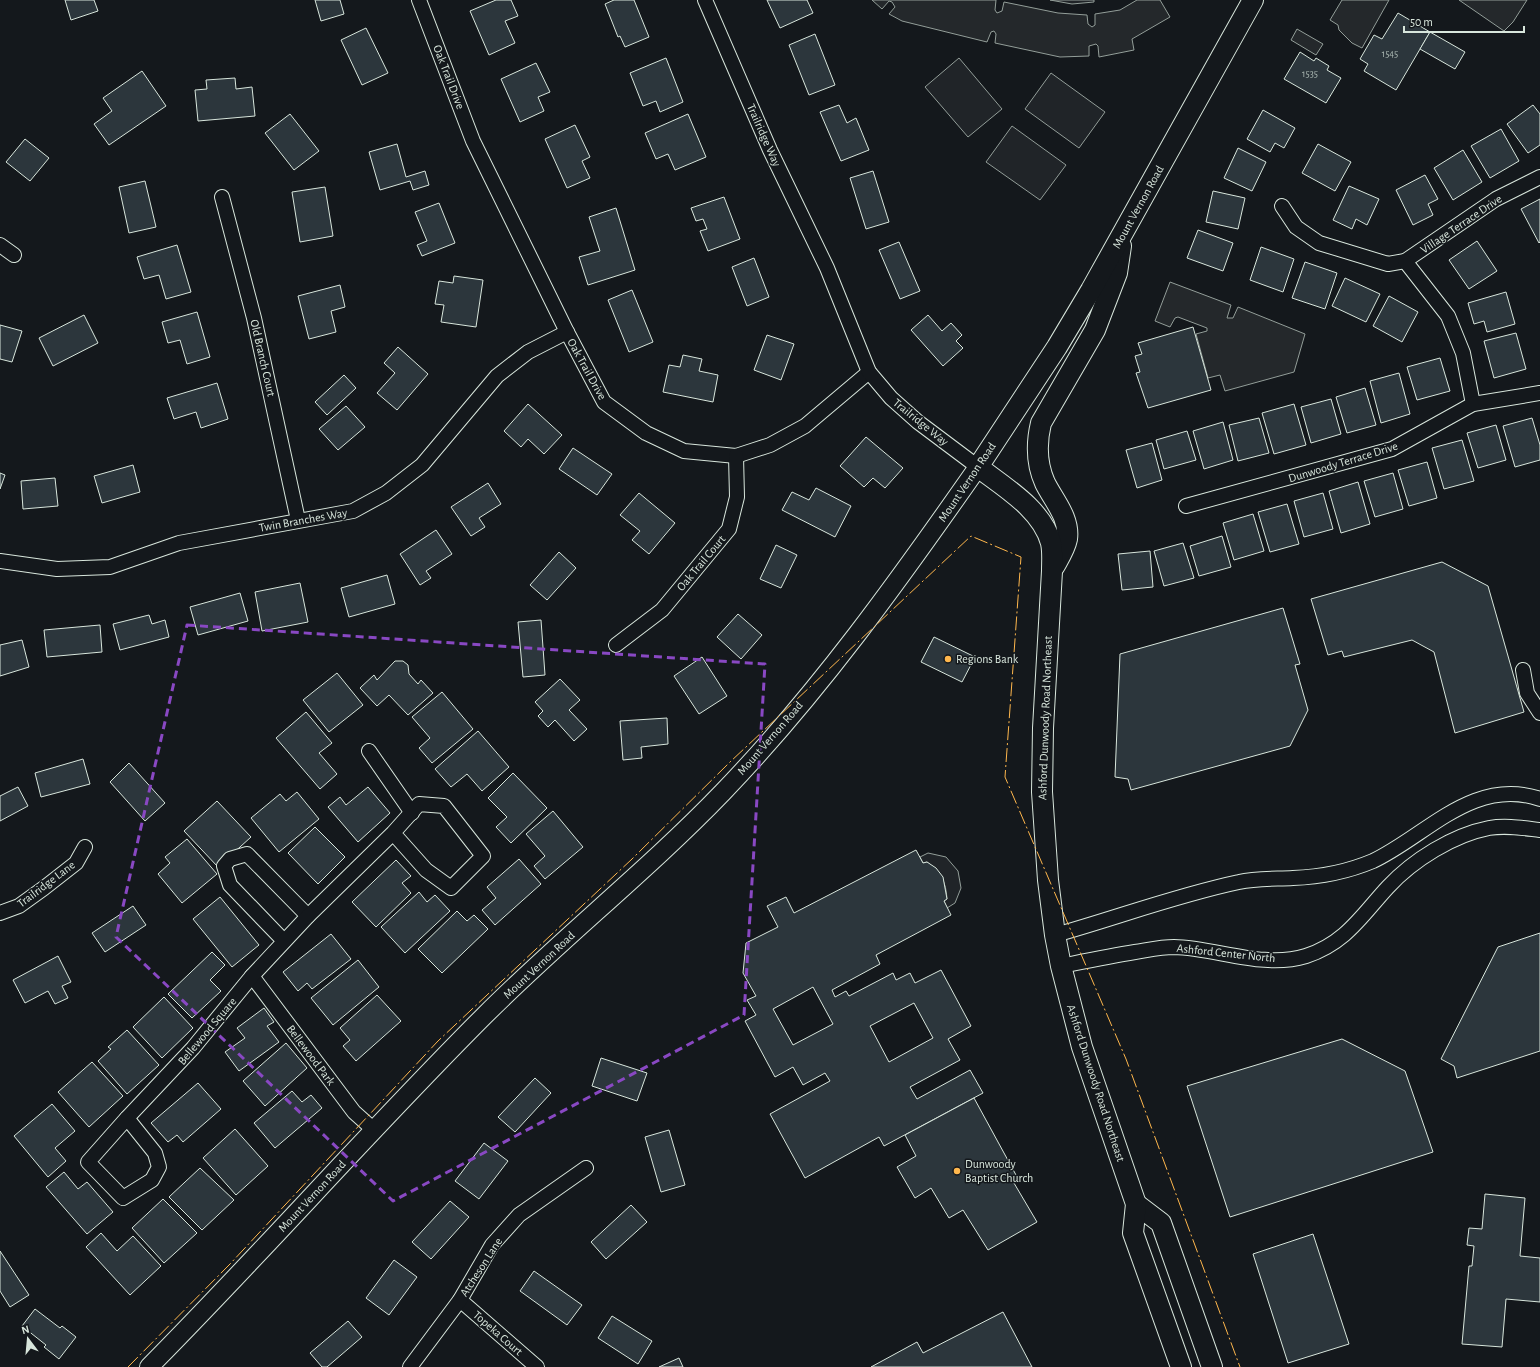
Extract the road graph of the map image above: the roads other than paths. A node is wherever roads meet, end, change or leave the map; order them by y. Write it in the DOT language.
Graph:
graph roads {
  1 [pos="419,0"];
  2 [pos="705,0"];
  3 [pos="1253,0"];
  4 [pos="1540,177"];
  5 [pos="222,197"];
  6 [pos="1282,206"];
  7 [pos="1124,233"];
  8 [pos="0,245"];
  9 [pos="14,255"];
  10 [pos="1405,261"];
  11 [pos="567,332"];
  12 [pos="869,372"];
  13 [pos="1540,393"];
  14 [pos="1473,404"];
  15 [pos="736,456"];
  16 [pos="978,467"];
  17 [pos="1186,506"];
  18 [pos="298,520"];
  19 [pos="0,561"];
  20 [pos="1052,570"];
  21 [pos="616,645"];
  22 [pos="1523,670"];
  23 [pos="1540,713"];
  24 [pos="369,751"];
  25 [pos="1540,798"];
  26 [pos="412,813"];
  27 [pos="1540,830"];
  28 [pos="393,833"];
  29 [pos="85,847"];
  30 [pos="0,913"];
  31 [pos="308,916"];
  32 [pos="1055,934"];
  33 [pos="284,941"];
  34 [pos="1061,966"];
  35 [pos="252,976"];
  36 [pos="127,1118"];
  37 [pos="374,1130"];
  38 [pos="586,1168"];
  39 [pos="1136,1204"];
  40 [pos="460,1300"];
  41 [pos="149,1367"];
  42 [pos="410,1367"];
  43 [pos="536,1367"];
  44 [pos="1181,1367"];
  45 [pos="1212,1367"];
  1 -- 11 [label="street, Oak Trail Drive"];
  2 -- 12 [label="street, Trailridge Way"];
  3 -- 7 [label="main road, Mount Vernon Road"];
  4 -- 10 [label="street, Village Terrace Drive"];
  5 -- 18 [label="street, Old Branch Court"];
  6 -- 10 [label="street"];
  7 -- 16 [label="main road, Mount Vernon Road"];
  7 -- 20 [label="main road"];
  8 -- 9 [label="street"];
  10 -- 14 [label="street"];
  11 -- 15 [label="street, Oak Trail Drive"];
  11 -- 18 [label="street, Twin Branches Way"];
  12 -- 15 [label="street, Oak Trail Drive"];
  12 -- 16 [label="street, Trailridge Way"];
  13 -- 14 [label="street, Dunwoody Terrace Drive"];
  14 -- 17 [label="street, Dunwoody Terrace Drive"];
  15 -- 21 [label="street, Oak Trail Court"];
  16 -- 20 [label="main road, Ashford Dunwoody Road Northeast"];
  16 -- 37 [label="street, Mount Vernon Road"];
  18 -- 19 [label="street, Twin Branches Way"];
  20 -- 32 [label="main road, Ashford Dunwoody Road Northeast"];
  22 -- 23 [label="street"];
  24 -- 26 [label="street"];
  25 -- 32 [label="street"];
  26 -- 28 [label="street, Bellewood Square"];
  26 -- 28 [label="street, Bellewood Square"];
  27 -- 34 [label="street, Ashford Center North"];
  28 -- 31 [label="street, Bellewood Square"];
  29 -- 30 [label="street, Trailridge Lane"];
  31 -- 33 [label="street, Bellewood Square"];
  31 -- 33 [label="street"];
  32 -- 34 [label="main road, Ashford Dunwoody Road Northeast"];
  33 -- 35 [label="street, Bellewood Square"];
  34 -- 39 [label="main road, Ashford Dunwoody Road Northeast"];
  35 -- 36 [label="street, Bellewood Square"];
  35 -- 37 [label="street, Bellewood Park"];
  36 -- 36 [label="street, Bellewood Square"];
  37 -- 41 [label="street, Mount Vernon Road"];
  38 -- 40 [label="street, Atcheson Lane"];
  39 -- 44 [label="main road, Ashford Dunwoody Road Northeast"];
  39 -- 45 [label="main road"];
  40 -- 42 [label="street, Atcheson Lane"];
  40 -- 43 [label="street, Topeka Court"];
}
